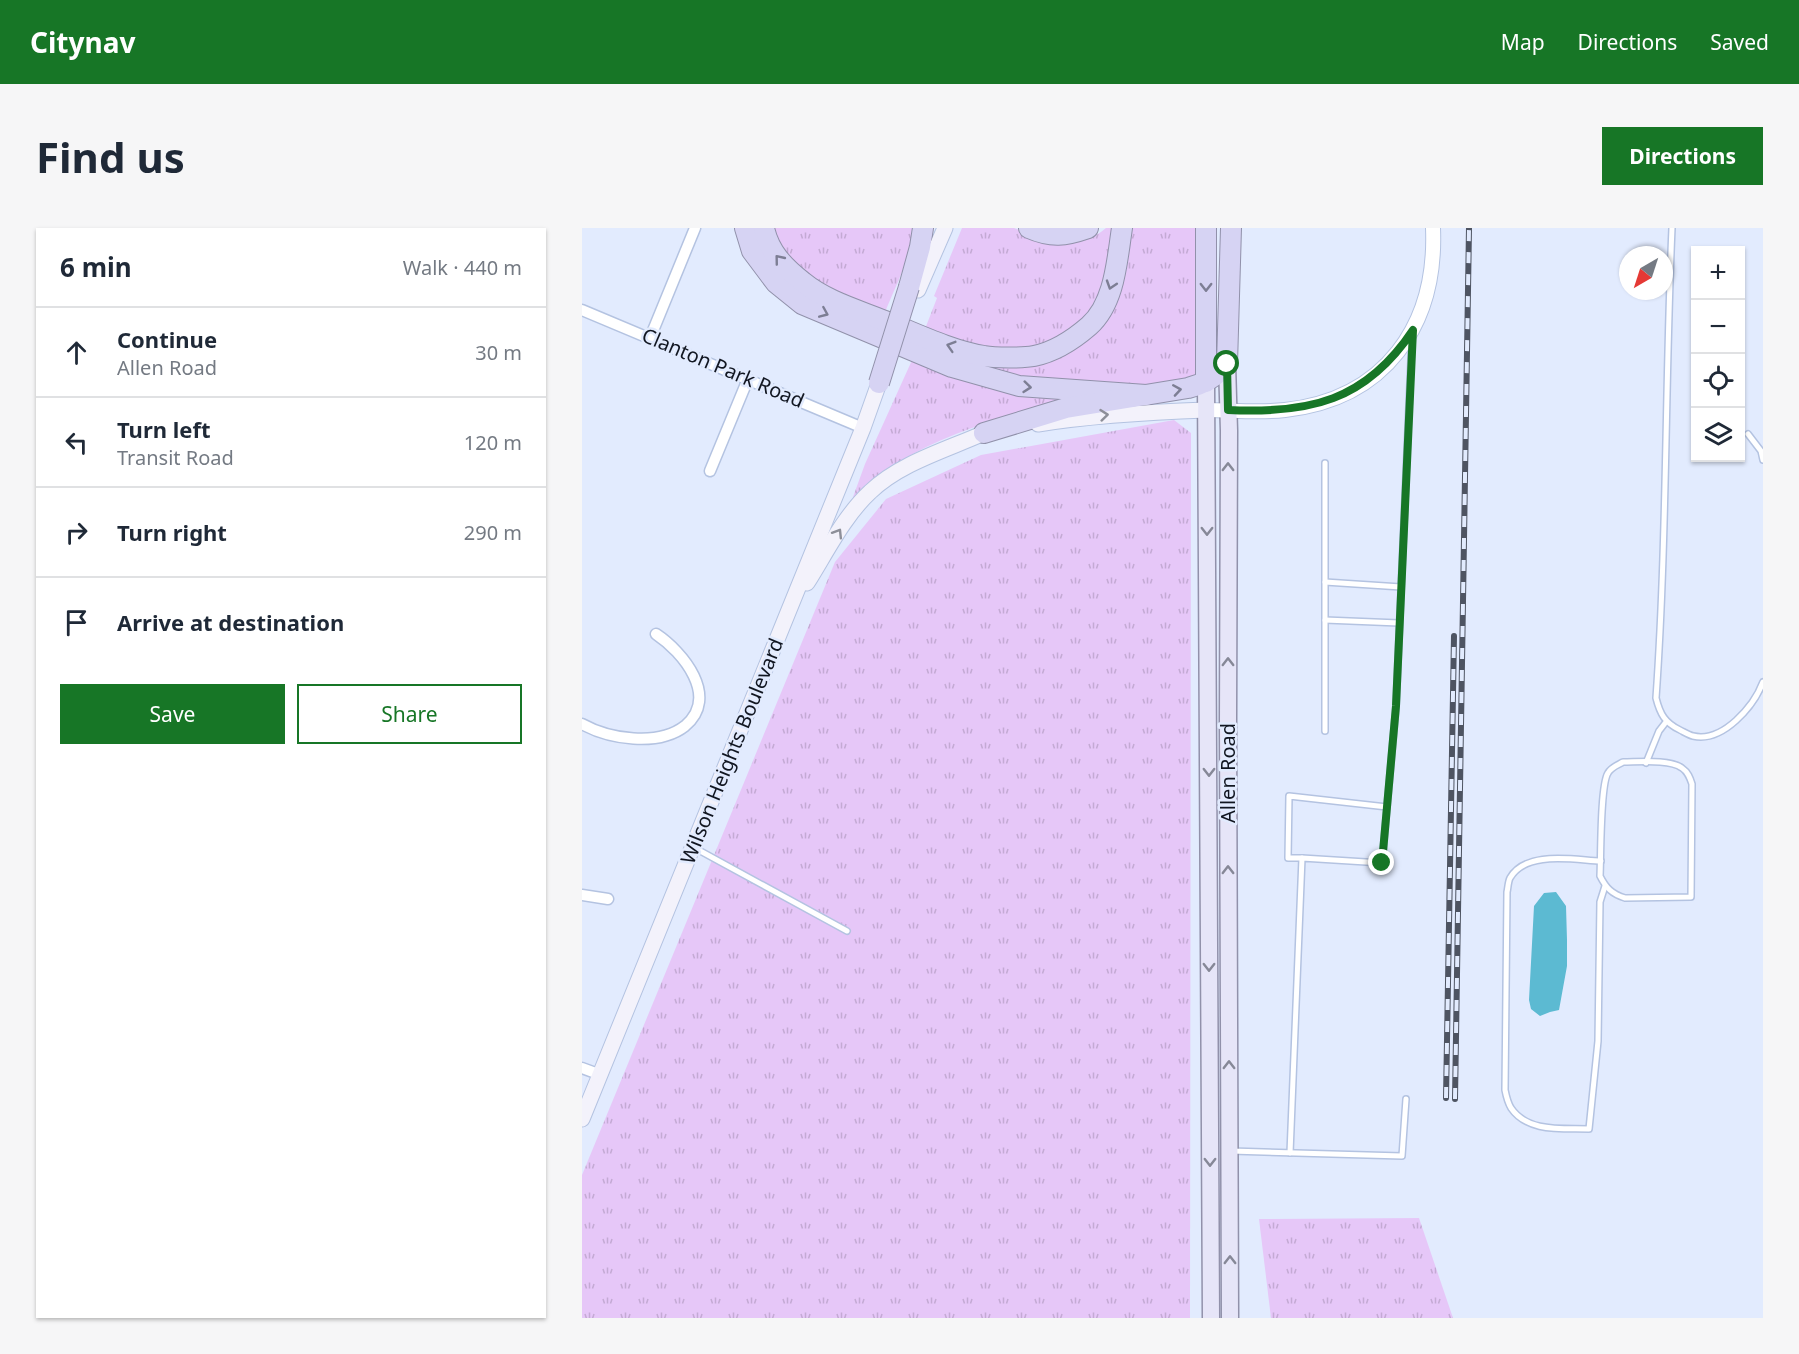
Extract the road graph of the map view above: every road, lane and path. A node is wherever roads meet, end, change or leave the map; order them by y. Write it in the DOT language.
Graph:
graph roads {
  1 [pos="695,228"];
  2 [pos="745,228"];
  3 [pos="764,228"];
  4 [pos="923,228"];
  5 [pos="945,228"];
  6 [pos="1029,228"];
  7 [pos="1088,228"];
  8 [pos="1122,228"];
  9 [pos="1206,228"];
  10 [pos="1231,228"];
  11 [pos="1433,228"];
  12 [pos="1672,228"];
  13 [pos="913,289"];
  14 [pos="582,310"];
  15 [pos="1413,330"];
  16 [pos="650,338"];
  17 [pos="1227,364"];
  18 [pos="748,379"];
  19 [pos="1206,382"];
  20 [pos="879,383"];
  21 [pos="1146,395"];
  22 [pos="1206,410"];
  23 [pos="1228,410"];
  24 [pos="863,428"];
  25 [pos="984,434"];
  26 [pos="1748,434"];
  27 [pos="1763,460"];
  28 [pos="1325,463"];
  29 [pos="710,471"];
  30 [pos="1325,582"];
  31 [pos="1401,587"];
  32 [pos="785,618"];
  33 [pos="1325,620"];
  34 [pos="1400,623"];
  35 [pos="656,634"];
  36 [pos="1763,682"];
  37 [pos="1666,722"];
  38 [pos="582,724"];
  39 [pos="1325,731"];
  40 [pos="1646,762"];
  41 [pos="1387,807"];
  42 [pos="693,847"];
  43 [pos="1302,858"];
  44 [pos="1601,861"];
  45 [pos="1605,886"];
  46 [pos="582,895"];
  47 [pos="608,899"];
  48 [pos="847,931"];
  49 [pos="582,1068"];
  50 [pos="601,1075"];
  51 [pos="1407,1099"];
  52 [pos="582,1119"];
  53 [pos="1229,1151"];
  54 [pos="1290,1153"];
  55 [pos="1211,1318"];
  56 [pos="1230,1318"];
  1 -- 16 [label="street"];
  2 -- 21 [label="highway, one-way"];
  8 -- 3 [label="highway, one-way"];
  4 -- 13 [label="highway"];
  5 -- 13 [label="main road"];
  6 -- 7 [label="highway"];
  9 -- 19 [label="highway, Allen Road, one-way"];
  10 -- 17 [label="highway, Allen Road"];
  11 -- 15 [label="street"];
  12 -- 37 [label="lane"];
  13 -- 20 [label="highway, bridge"];
  14 -- 16 [label="street, Clanton Park Road"];
  15 -- 23 [label="street"];
  15 -- 31 [label="lane"];
  16 -- 18 [label="street, Clanton Park Road"];
  17 -- 19 [label="highway"];
  17 -- 23 [label="main road, Allen Road"];
  18 -- 24 [label="street, Clanton Park Road"];
  18 -- 29 [label="street"];
  21 -- 19 [label="highway, one-way"];
  19 -- 22 [label="main road, Allen Road"];
  20 -- 24 [label="main road, Wilson Heights Boulevard"];
  21 -- 25 [label="highway"];
  22 -- 23 [label="street"];
  25 -- 22 [label="main road, one-way"];
  22 -- 55 [label="main road, Allen Road, one-way"];
  53 -- 23 [label="main road, Allen Road, one-way"];
  24 -- 32 [label="main road, Wilson Heights Boulevard"];
  32 -- 25 [label="main road, one-way"];
  26 -- 27 [label="lane"];
  28 -- 30 [label="lane"];
  30 -- 31 [label="lane"];
  30 -- 33 [label="lane"];
  31 -- 34 [label="lane"];
  32 -- 42 [label="main road, Wilson Heights Boulevard"];
  33 -- 34 [label="lane"];
  33 -- 39 [label="lane"];
  34 -- 41 [label="lane"];
  35 -- 38 [label="street"];
  36 -- 37 [label="lane"];
  37 -- 40 [label="lane"];
  40 -- 44 [label="lane"];
  40 -- 45 [label="lane"];
  41 -- 43 [label="lane"];
  41 -- 43 [label="lane"];
  42 -- 48 [label="lane"];
  42 -- 50 [label="main road, Wilson Heights Boulevard"];
  43 -- 54 [label="lane"];
  44 -- 45 [label="lane"];
  44 -- 45 [label="lane"];
  46 -- 47 [label="street"];
  49 -- 50 [label="street"];
  50 -- 52 [label="main road, Wilson Heights Boulevard"];
  51 -- 54 [label="lane"];
  53 -- 54 [label="lane"];
  56 -- 53 [label="main road, Allen Road, one-way"];
}
